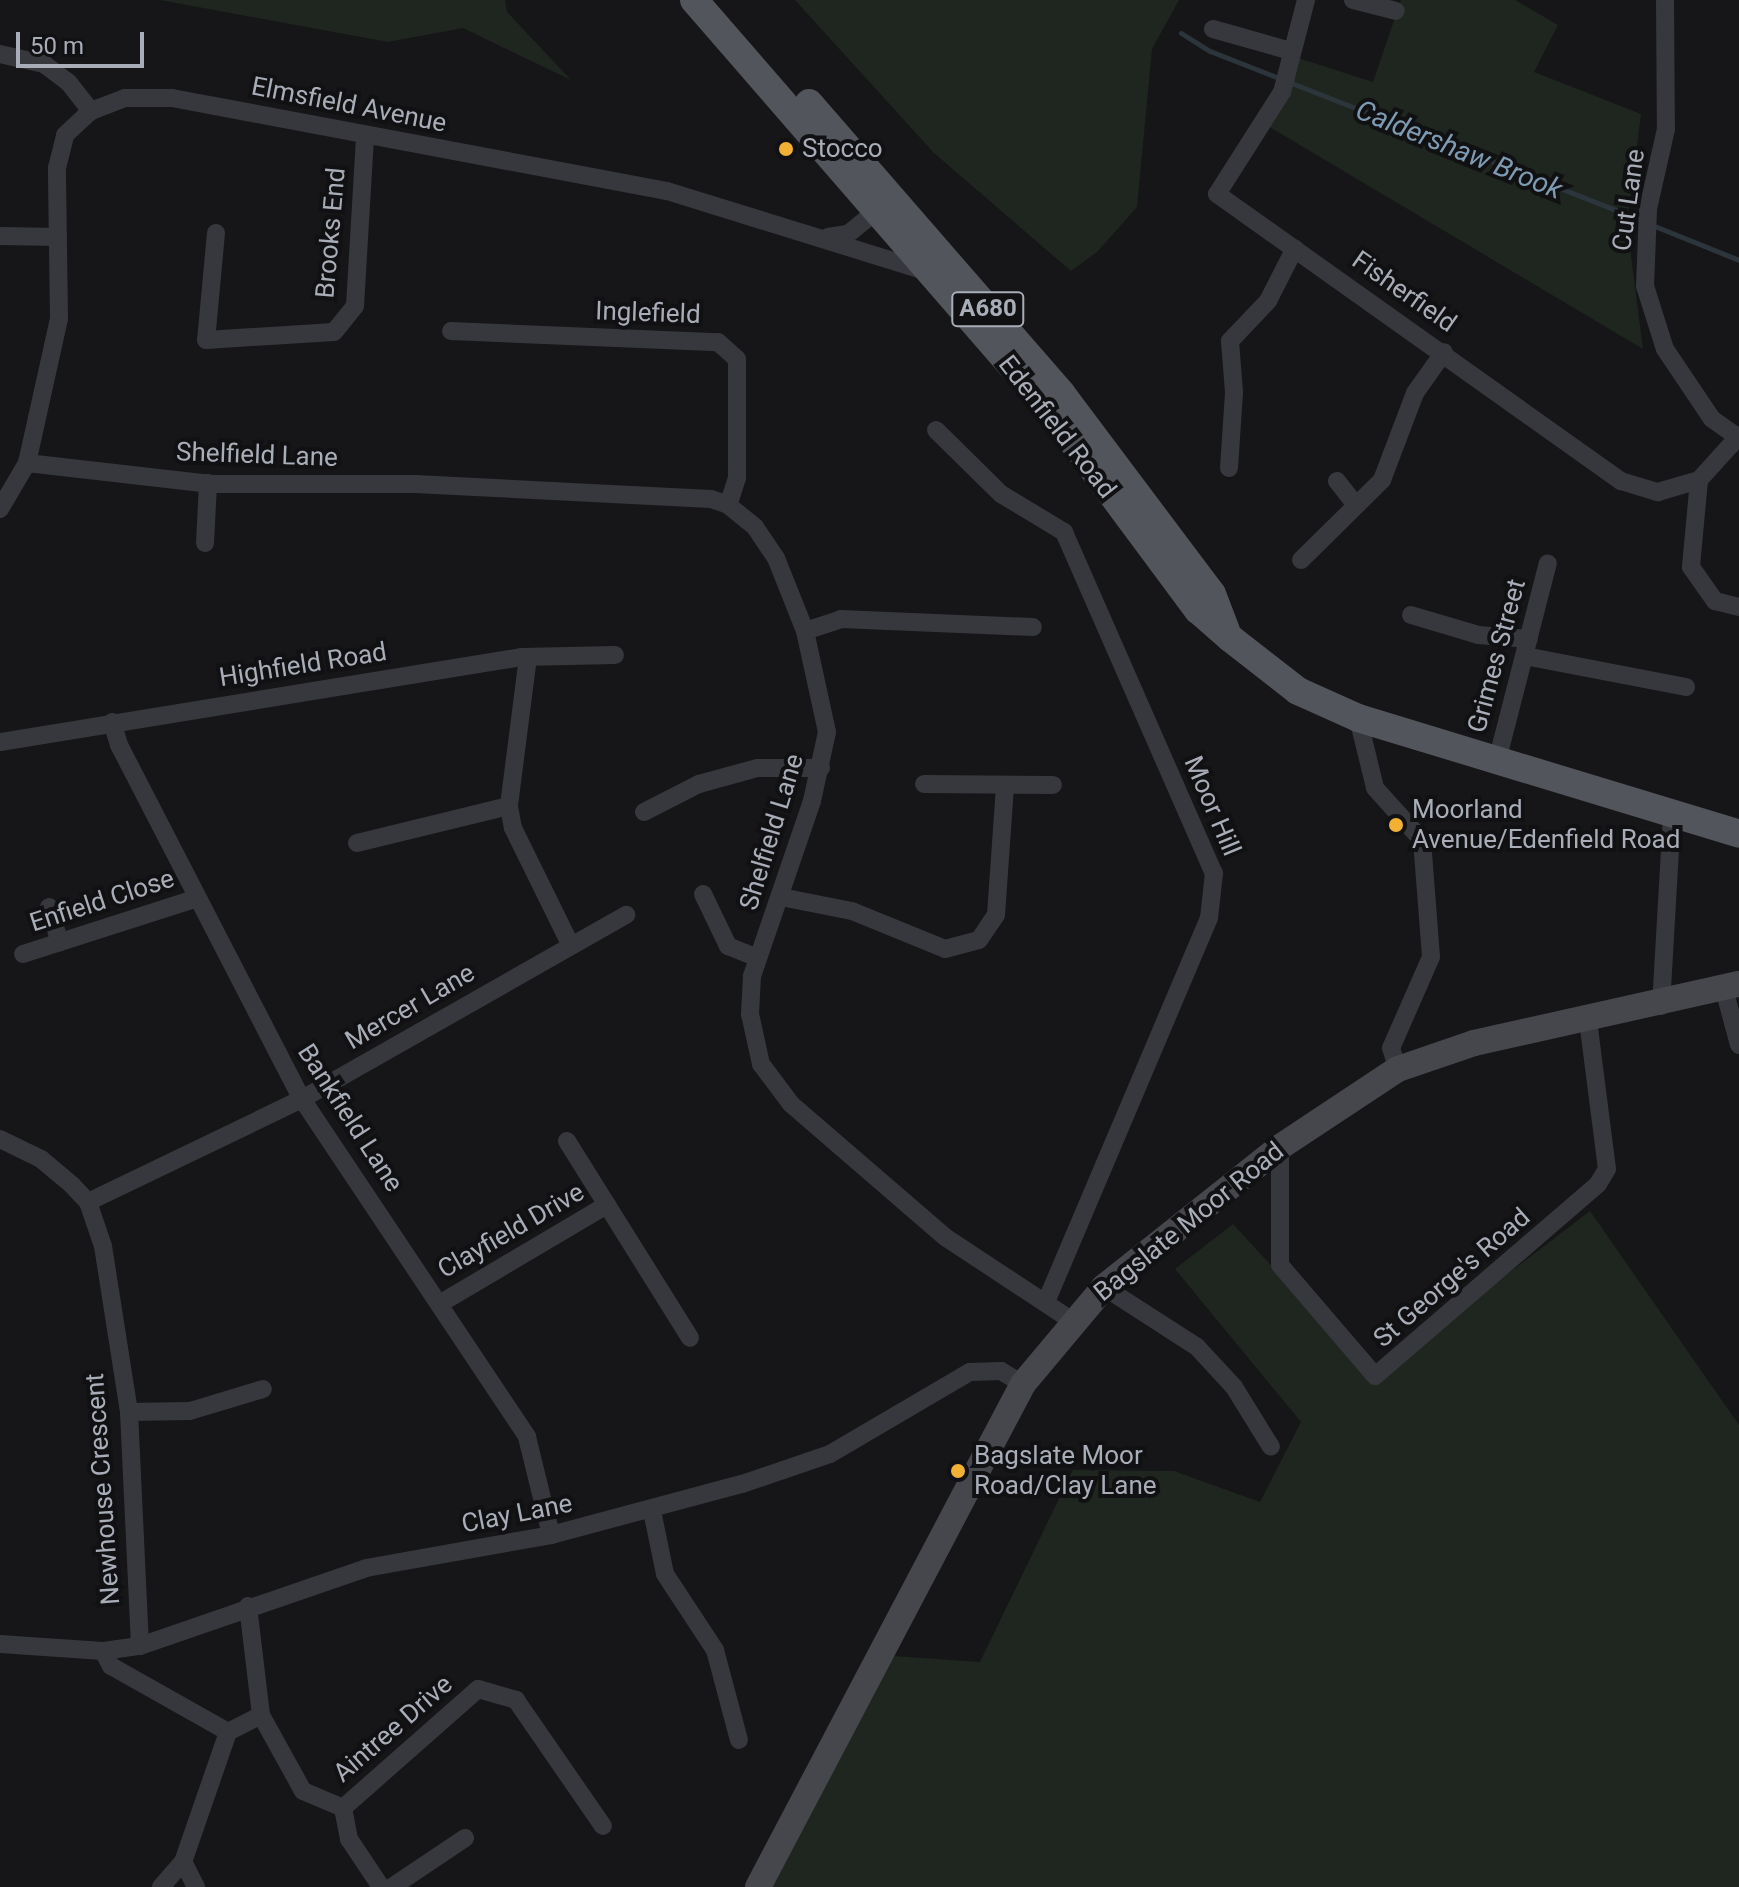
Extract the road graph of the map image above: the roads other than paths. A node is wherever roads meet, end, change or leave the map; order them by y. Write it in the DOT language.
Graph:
graph roads {
  1 [pos="694,0"];
  2 [pos="719,0"];
  3 [pos="1306,0"];
  4 [pos="1353,0"];
  5 [pos="1665,0"];
  6 [pos="1396,11"];
  7 [pos="1213,29"];
  8 [pos="0,54"];
  9 [pos="1289,59"];
  10 [pos="91,111"];
  11 [pos="365,136"];
  12 [pos="884,205"];
  13 [pos="216,233"];
  14 [pos="0,236"];
  15 [pos="58,237"];
  16 [pos="821,238"];
  17 [pos="1295,248"];
  18 [pos="926,271"];
  19 [pos="451,331"];
  20 [pos="1444,352"];
  21 [pos="936,430"];
  22 [pos="1738,437"];
  23 [pos="27,463"];
  24 [pos="1229,468"];
  25 [pos="1106,471"];
  26 [pos="1699,480"];
  27 [pos="1337,481"];
  28 [pos="208,483"];
  29 [pos="728,505"];
  30 [pos="1356,505"];
  31 [pos="0,509"];
  32 [pos="205,543"];
  33 [pos="1301,560"];
  34 [pos="1548,563"];
  35 [pos="1739,607"];
  36 [pos="1411,615"];
  37 [pos="1033,627"];
  38 [pos="805,631"];
  39 [pos="1527,648"];
  40 [pos="615,655"];
  41 [pos="528,657"];
  42 [pos="1686,687"];
  43 [pos="1358,718"];
  44 [pos="112,722"];
  45 [pos="0,742"];
  46 [pos="1497,761"];
  47 [pos="821,768"];
  48 [pos="924,784"];
  49 [pos="1053,785"];
  50 [pos="1005,787"];
  51 [pos="509,806"];
  52 [pos="644,812"];
  53 [pos="1672,815"];
  54 [pos="1739,834"];
  55 [pos="357,843"];
  56 [pos="703,894"];
  57 [pos="781,897"];
  58 [pos="197,898"];
  59 [pos="49,907"];
  60 [pos="626,915"];
  61 [pos="60,942"];
  62 [pos="570,944"];
  63 [pos="23,954"];
  64 [pos="758,958"];
  65 [pos="1732,986"];
  66 [pos="1661,1006"];
  67 [pos="1588,1020"];
  68 [pos="1739,1045"];
  69 [pos="1398,1069"];
  70 [pos="302,1099"];
  71 [pos="0,1139"];
  72 [pos="567,1141"];
  73 [pos="1280,1147"];
  74 [pos="88,1202"];
  75 [pos="607,1205"];
  76 [pos="1104,1287"];
  77 [pos="1046,1302"];
  78 [pos="441,1303"];
  79 [pos="1071,1320"];
  80 [pos="690,1338"];
  81 [pos="1023,1384"];
  82 [pos="263,1389"];
  83 [pos="129,1412"];
  84 [pos="1271,1447"];
  85 [pos="652,1511"];
  86 [pos="551,1535"];
  87 [pos="248,1606"];
  88 [pos="0,1644"];
  89 [pos="140,1646"];
  90 [pos="103,1651"];
  91 [pos="261,1715"];
  92 [pos="228,1732"];
  93 [pos="739,1740"];
  94 [pos="343,1808"];
  95 [pos="603,1826"];
  96 [pos="465,1838"];
  97 [pos="183,1862"];
  98 [pos="161,1887"];
  99 [pos="196,1887"];
  100 [pos="381,1887"];
  101 [pos="392,1887"];
  102 [pos="758,1887"];
  1 -- 12 [label="main road, Edenfield Road / A680"];
  2 -- 12 [label="main road, Edenfield Road / A680"];
  3 -- 9 [label="street, Fisherfield"];
  4 -- 6 [label="street"];
  5 -- 22 [label="street, Cut Lane"];
  7 -- 9 [label="street"];
  8 -- 10 [label="street"];
  9 -- 17 [label="street, Fisherfield"];
  10 -- 11 [label="street, Elmsfield Avenue"];
  10 -- 15 [label="street, Elmsfield Avenue"];
  11 -- 13 [label="street, Brooks End"];
  11 -- 16 [label="street, Elmsfield Avenue"];
  12 -- 16 [label="street"];
  12 -- 18 [label="main road, Edenfield Road / A680"];
  12 -- 25 [label="main road, Edenfield Road / A680"];
  14 -- 15 [label="street"];
  15 -- 23 [label="street, Elmsfield Avenue"];
  16 -- 18 [label="street, Elmsfield Avenue"];
  17 -- 20 [label="street, Fisherfield"];
  17 -- 24 [label="street"];
  18 -- 25 [label="main road, Edenfield Road / A680"];
  19 -- 29 [label="street, Inglefield"];
  20 -- 26 [label="street, Fisherfield"];
  20 -- 30 [label="street"];
  21 -- 77 [label="street, Moor Hill"];
  22 -- 26 [label="street"];
  23 -- 28 [label="street, Shelfield Lane"];
  23 -- 31 [label="street, Elmsfield Avenue"];
  25 -- 43 [label="main road, Edenfield Road / A680"];
  26 -- 35 [label="street"];
  27 -- 30 [label="street"];
  28 -- 29 [label="street, Shelfield Lane"];
  28 -- 32 [label="street"];
  29 -- 38 [label="street, Shelfield Lane"];
  30 -- 33 [label="street"];
  34 -- 39 [label="street, Grimes Street"];
  36 -- 39 [label="street"];
  37 -- 38 [label="street"];
  38 -- 47 [label="street, Shelfield Lane"];
  39 -- 42 [label="street"];
  39 -- 46 [label="street, Grimes Street"];
  40 -- 41 [label="street, Highfield Road"];
  41 -- 44 [label="street, Highfield Road"];
  41 -- 51 [label="street"];
  43 -- 46 [label="main road, Edenfield Road / A680"];
  43 -- 69 [label="street"];
  44 -- 45 [label="street, Highfield Road"];
  44 -- 58 [label="street, Bankfield Lane"];
  46 -- 53 [label="main road, Edenfield Road / A680"];
  47 -- 52 [label="street"];
  47 -- 57 [label="street, Shelfield Lane"];
  48 -- 50 [label="street"];
  49 -- 50 [label="street"];
  50 -- 57 [label="street"];
  51 -- 55 [label="street"];
  51 -- 62 [label="street"];
  53 -- 54 [label="main road, Edenfield Road / A680"];
  53 -- 66 [label="street"];
  56 -- 64 [label="street"];
  57 -- 64 [label="street, Shelfield Lane"];
  58 -- 61 [label="street, Enfield Close"];
  58 -- 70 [label="street, Bankfield Lane"];
  59 -- 61 [label="street"];
  60 -- 62 [label="street, Mercer Lane"];
  61 -- 63 [label="street, Enfield Close"];
  62 -- 70 [label="street, Mercer Lane"];
  64 -- 77 [label="street, Shelfield Lane"];
  65 -- 66 [label="street, Bagslate Moor Road"];
  65 -- 68 [label="street"];
  66 -- 67 [label="street, Bagslate Moor Road"];
  67 -- 69 [label="street, Bagslate Moor Road"];
  67 -- 73 [label="street, St George's Road"];
  69 -- 73 [label="street, Bagslate Moor Road"];
  70 -- 74 [label="street, Mercer Lane"];
  70 -- 78 [label="street, Bankfield Lane"];
  71 -- 74 [label="street, Newhouse Crescent"];
  72 -- 75 [label="street, Clayfield Drive"];
  73 -- 76 [label="street, Bagslate Moor Road"];
  74 -- 83 [label="street, Newhouse Crescent"];
  75 -- 78 [label="street, Clayfield Drive"];
  75 -- 80 [label="street, Clayfield Drive"];
  76 -- 79 [label="street, Bagslate Moor Road"];
  76 -- 84 [label="street"];
  77 -- 79 [label="street, Shelfield Lane"];
  78 -- 86 [label="street, Bankfield Lane"];
  79 -- 81 [label="street, Bagslate Moor Road"];
  81 -- 85 [label="street, Clay Lane"];
  81 -- 102 [label="street, Bagslate Moor Road"];
  82 -- 83 [label="street"];
  83 -- 89 [label="street, Newhouse Crescent"];
  85 -- 86 [label="street, Clay Lane"];
  85 -- 93 [label="street"];
  86 -- 87 [label="street, Clay Lane"];
  87 -- 89 [label="street, Clay Lane"];
  87 -- 91 [label="street"];
  88 -- 90 [label="street, Clay Lane"];
  89 -- 90 [label="street, Clay Lane"];
  90 -- 92 [label="street"];
  91 -- 92 [label="street"];
  91 -- 94 [label="street"];
  92 -- 97 [label="street"];
  94 -- 95 [label="street, Aintree Drive"];
  94 -- 100 [label="street"];
  96 -- 101 [label="street"];
  97 -- 98 [label="street"];
  97 -- 99 [label="street"];
}
